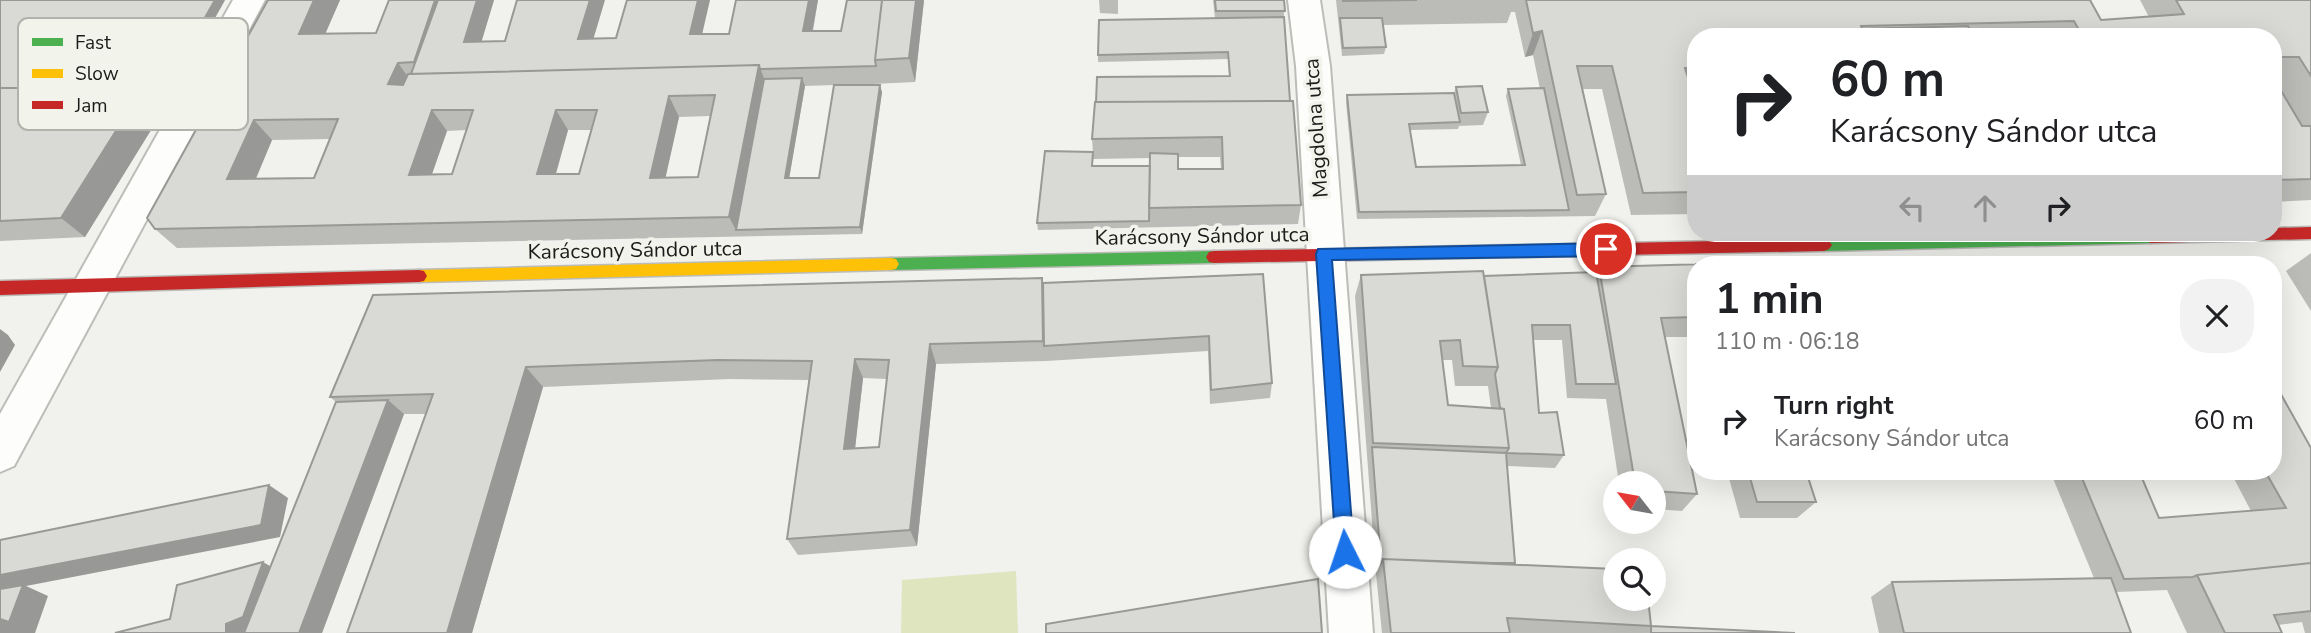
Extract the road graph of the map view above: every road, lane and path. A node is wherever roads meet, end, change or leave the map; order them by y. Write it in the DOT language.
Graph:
graph roads {
  1 [pos="249,0"];
  2 [pos="1304,0"];
  3 [pos="239,18"];
  4 [pos="178,130"];
  5 [pos="2311,233"];
  6 [pos="2282,234"];
  7 [pos="1983,242"];
  8 [pos="1324,254"];
  9 [pos="93,286"];
  10 [pos="0,288"];
  11 [pos="0,453"];
  12 [pos="1351,633"];
  1 -- 3 [label="street"];
  2 -- 8 [label="street, Magdolna utca"];
  4 -- 9 [label="street"];
  5 -- 6 [label="street, Karácsony Sándor utca"];
  7 -- 8 [label="street, Karácsony Sándor utca"];
  8 -- 9 [label="street, Karácsony Sándor utca"];
  8 -- 12 [label="street, Magdolna utca"];
  9 -- 10 [label="street, Karácsony Sándor utca"];
  9 -- 11 [label="street"];
}
